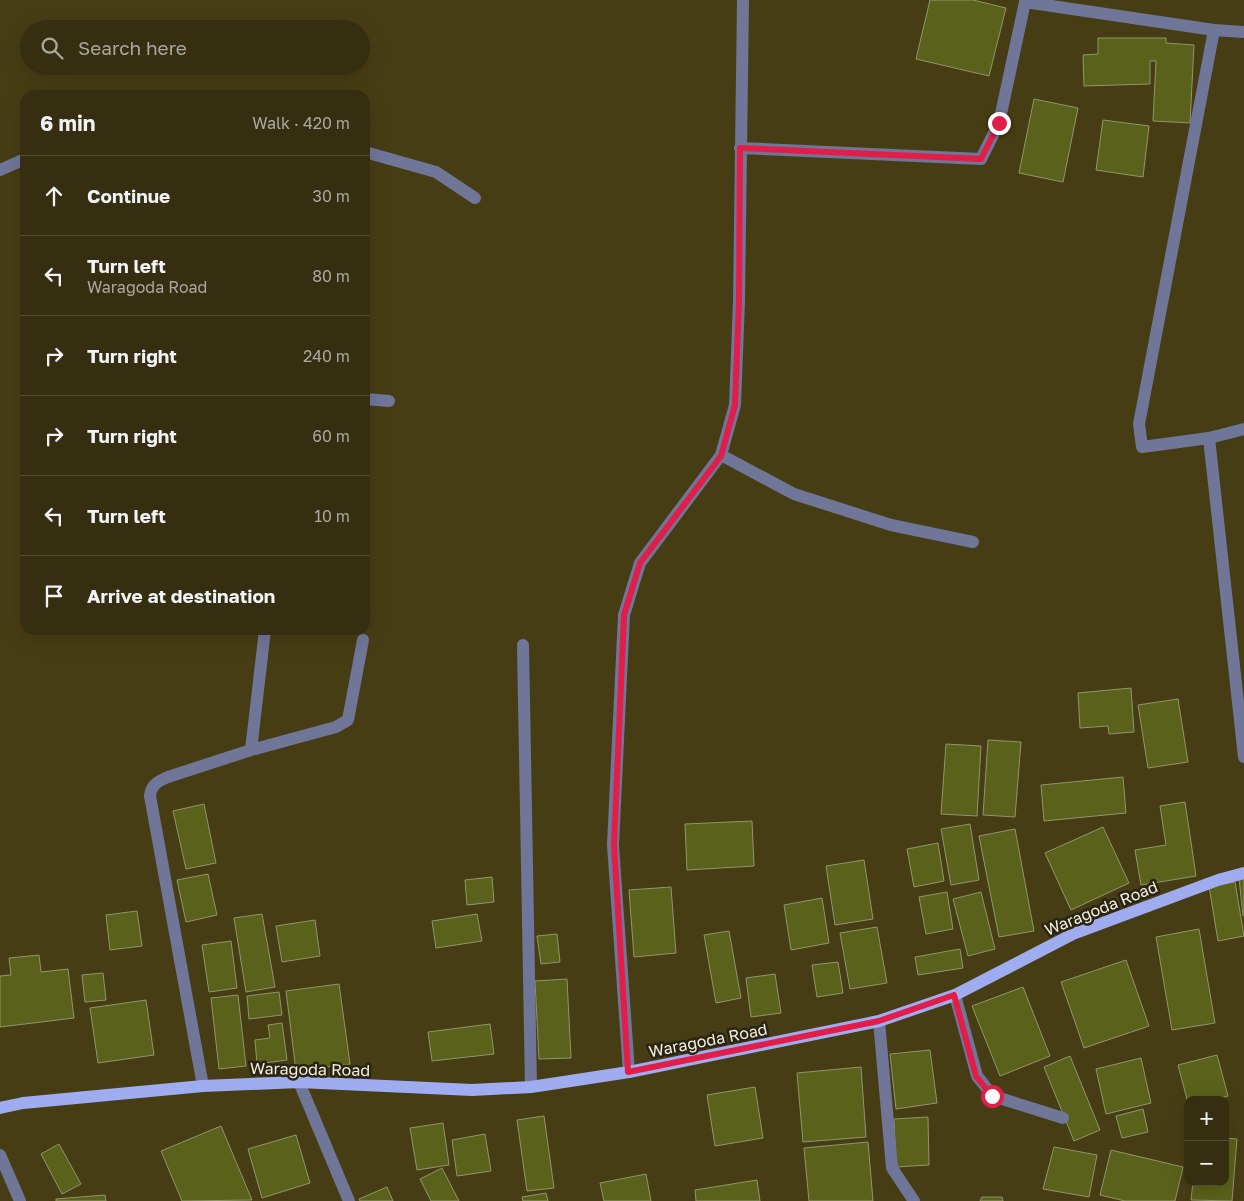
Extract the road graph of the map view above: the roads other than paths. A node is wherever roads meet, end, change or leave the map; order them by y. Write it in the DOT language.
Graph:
graph roads {
  1 [pos="743,0"];
  2 [pos="1025,1"];
  3 [pos="1214,30"];
  4 [pos="1244,32"];
  5 [pos="740,148"];
  6 [pos="370,153"];
  7 [pos="20,162"];
  8 [pos="0,170"];
  9 [pos="475,198"];
  10 [pos="370,399"];
  11 [pos="390,401"];
  12 [pos="1244,430"];
  13 [pos="1209,438"];
  14 [pos="721,456"];
  15 [pos="974,542"];
  16 [pos="264,635"];
  17 [pos="362,640"];
  18 [pos="523,644"];
  19 [pos="251,750"];
  20 [pos="1244,757"];
  21 [pos="1244,873"];
  22 [pos="954,995"];
  23 [pos="879,1021"];
  24 [pos="628,1072"];
  25 [pos="299,1082"];
  26 [pos="203,1086"];
  27 [pos="531,1086"];
  28 [pos="0,1108"];
  29 [pos="1063,1118"];
  30 [pos="0,1155"];
  31 [pos="20,1201"];
  32 [pos="348,1201"];
  33 [pos="914,1201"];
  1 -- 5 [label="street"];
  2 -- 3 [label="street"];
  2 -- 5 [label="street"];
  3 -- 4 [label="street"];
  3 -- 13 [label="street"];
  5 -- 14 [label="street"];
  6 -- 9 [label="street"];
  7 -- 8 [label="street"];
  10 -- 11 [label="street"];
  12 -- 13 [label="street"];
  13 -- 20 [label="street"];
  14 -- 15 [label="street"];
  14 -- 24 [label="street"];
  16 -- 19 [label="street"];
  17 -- 19 [label="street"];
  18 -- 27 [label="street"];
  19 -- 26 [label="street"];
  21 -- 22 [label="main road, Waragoda Road"];
  22 -- 23 [label="main road, Waragoda Road"];
  22 -- 29 [label="street"];
  23 -- 24 [label="main road, Waragoda Road"];
  23 -- 33 [label="street"];
  24 -- 27 [label="main road, Waragoda Road"];
  25 -- 26 [label="main road, Waragoda Road"];
  25 -- 27 [label="main road, Waragoda Road"];
  25 -- 32 [label="street"];
  26 -- 28 [label="main road, Waragoda Road"];
  30 -- 31 [label="street"];
}
